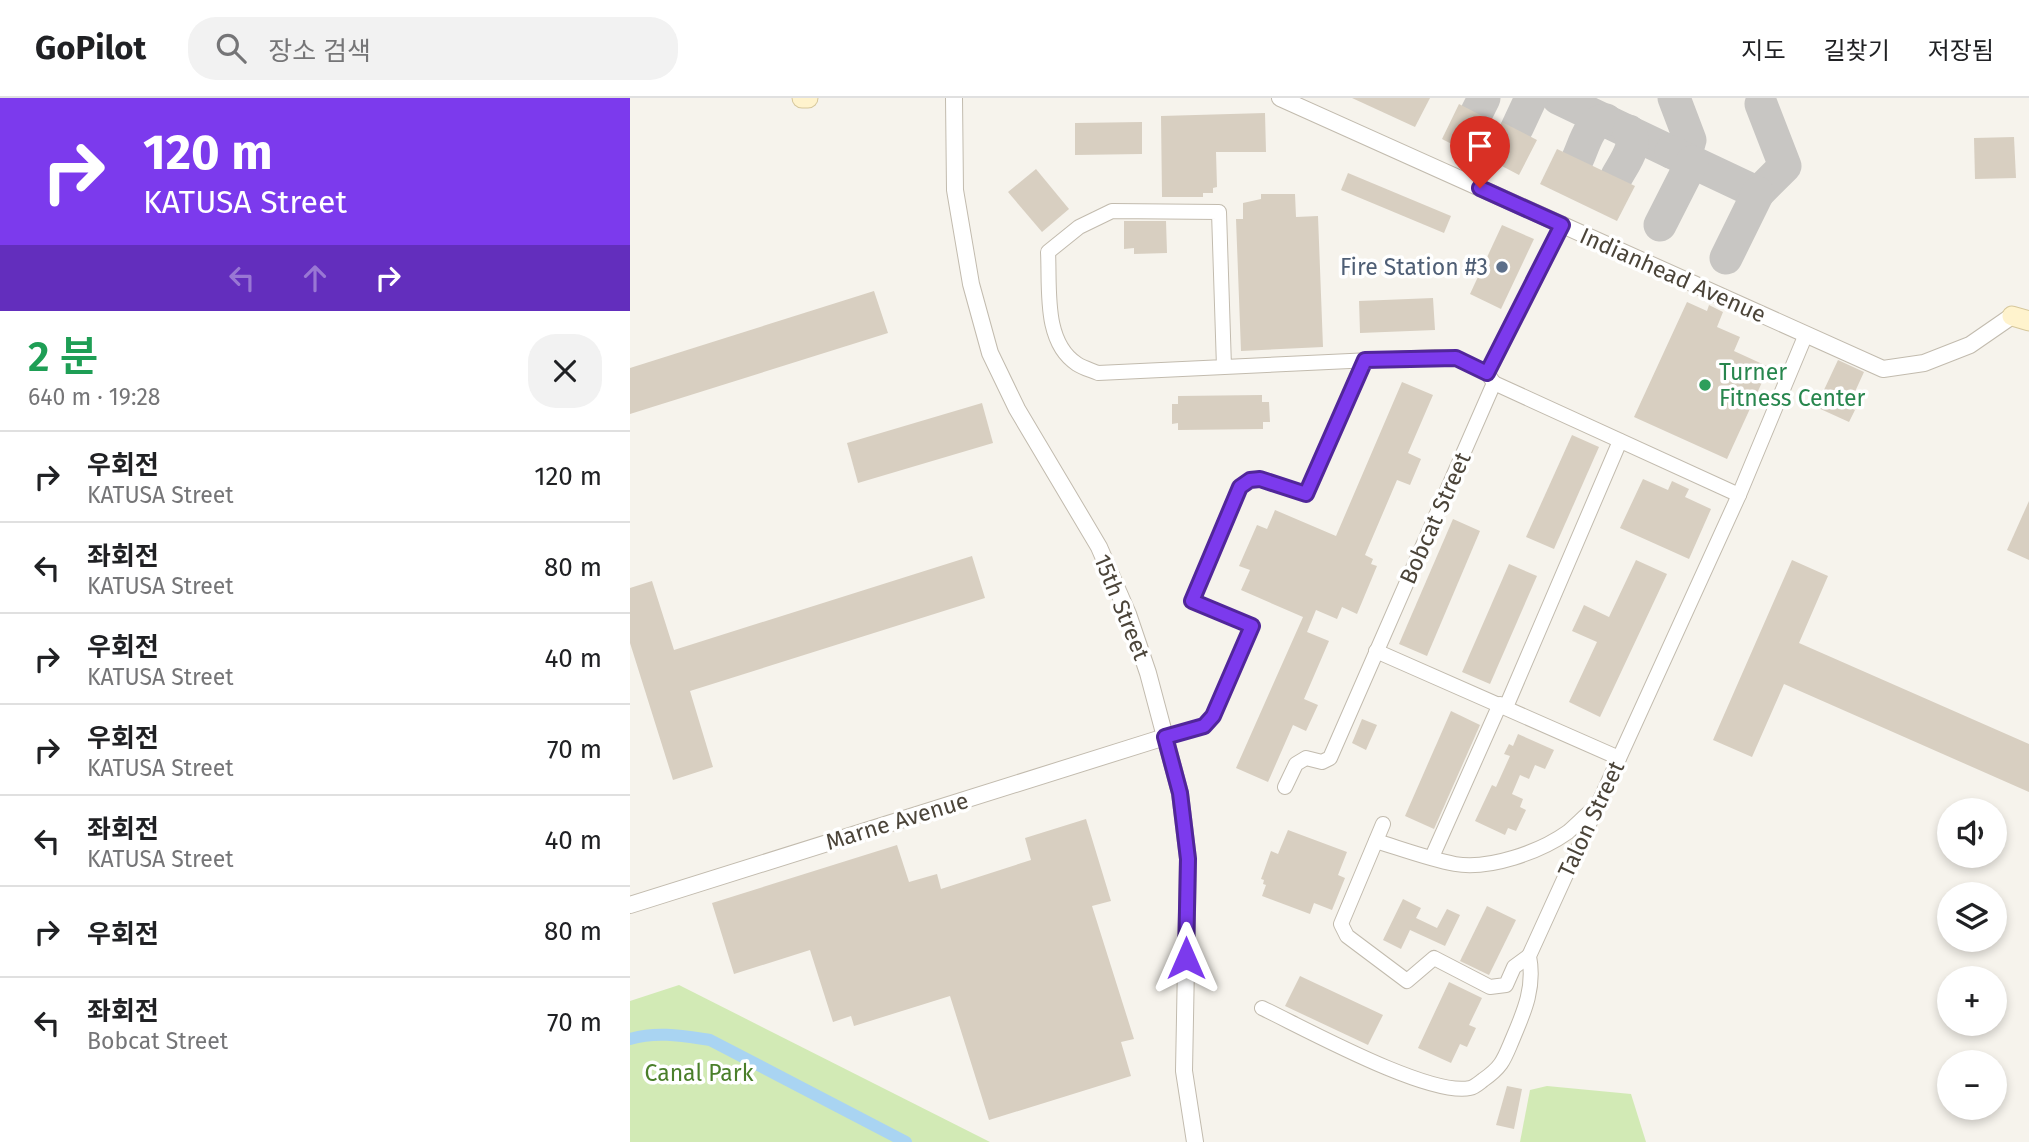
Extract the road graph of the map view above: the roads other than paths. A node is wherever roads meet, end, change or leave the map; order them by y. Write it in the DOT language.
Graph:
graph roads {
  1 [pos="802,98"];
  2 [pos="807,98"];
  3 [pos="954,98"];
  4 [pos="1280,98"];
  5 [pos="1562,225"];
  6 [pos="2021,318"];
  7 [pos="1806,334"];
  8 [pos="1365,360"];
  9 [pos="1224,367"];
  10 [pos="1491,378"];
  11 [pos="1620,442"];
  12 [pos="1739,495"];
  13 [pos="1376,651"];
  14 [pos="1503,705"];
  15 [pos="1165,737"];
  16 [pos="1619,758"];
  17 [pos="1285,787"];
  18 [pos="1598,804"];
  19 [pos="1383,824"];
  20 [pos="1376,841"];
  21 [pos="1432,857"];
  22 [pos="630,905"];
  23 [pos="1529,956"];
  24 [pos="1262,1008"];
  25 [pos="1195,1142"];
  1 -- 2 [label="main road"];
  3 -- 15 [label="street, 15th Street"];
  4 -- 5 [label="street, Indianhead Avenue"];
  5 -- 7 [label="street, Indianhead Avenue"];
  5 -- 10 [label="street, Bobcat Street"];
  6 -- 7 [label="street, Indianhead Avenue"];
  7 -- 12 [label="street, Talon Street"];
  8 -- 9 [label="street"];
  8 -- 10 [label="street"];
  8 -- 15 [label="street"];
  9 -- 9 [label="street"];
  10 -- 11 [label="street"];
  10 -- 13 [label="street, Bobcat Street"];
  11 -- 12 [label="street"];
  11 -- 14 [label="street"];
  12 -- 16 [label="street, Talon Street"];
  13 -- 14 [label="street"];
  13 -- 17 [label="street, Bobcat Street"];
  14 -- 16 [label="street"];
  14 -- 21 [label="street"];
  15 -- 22 [label="street, Marne Avenue"];
  15 -- 25 [label="street, 15th Street"];
  16 -- 18 [label="street, Talon Street"];
  18 -- 21 [label="street"];
  18 -- 23 [label="street, Talon Street"];
  19 -- 20 [label="street"];
  20 -- 21 [label="street"];
  20 -- 23 [label="street"];
  23 -- 24 [label="street, Talon Street"];
}
